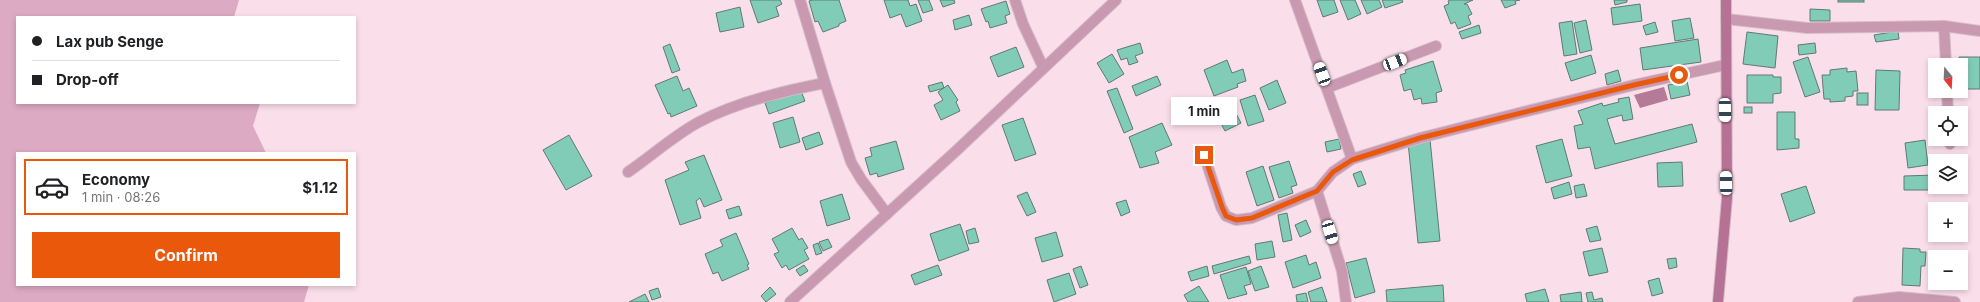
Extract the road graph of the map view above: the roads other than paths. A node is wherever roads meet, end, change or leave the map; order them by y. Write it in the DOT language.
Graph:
graph roads {
  1 [pos="800,0"];
  2 [pos="1015,0"];
  3 [pos="1116,0"];
  4 [pos="1295,0"];
  5 [pos="1726,0"];
  6 [pos="1726,19"];
  7 [pos="1944,26"];
  8 [pos="1980,31"];
  9 [pos="1436,46"];
  10 [pos="1946,58"];
  11 [pos="1725,66"];
  12 [pos="1043,67"];
  13 [pos="825,83"];
  14 [pos="1327,88"];
  15 [pos="1204,155"];
  16 [pos="1352,160"];
  17 [pos="628,172"];
  18 [pos="1317,191"];
  19 [pos="887,214"];
  20 [pos="790,302"];
  21 [pos="1346,302"];
  22 [pos="1718,302"];
  23 [pos="1858,302"];
  24 [pos="1956,302"];
  1 -- 13 [label="street"];
  2 -- 12 [label="street"];
  3 -- 12 [label="street"];
  4 -- 14 [label="street"];
  5 -- 6 [label="street"];
  6 -- 7 [label="street"];
  6 -- 11 [label="street"];
  7 -- 8 [label="street"];
  7 -- 10 [label="street"];
  9 -- 14 [label="street"];
  11 -- 16 [label="street"];
  11 -- 22 [label="street"];
  12 -- 19 [label="street"];
  13 -- 17 [label="street"];
  13 -- 19 [label="street"];
  14 -- 16 [label="street"];
  15 -- 18 [label="street"];
  16 -- 18 [label="street"];
  18 -- 21 [label="street"];
  19 -- 20 [label="street"];
  23 -- 24 [label="street"];
}
